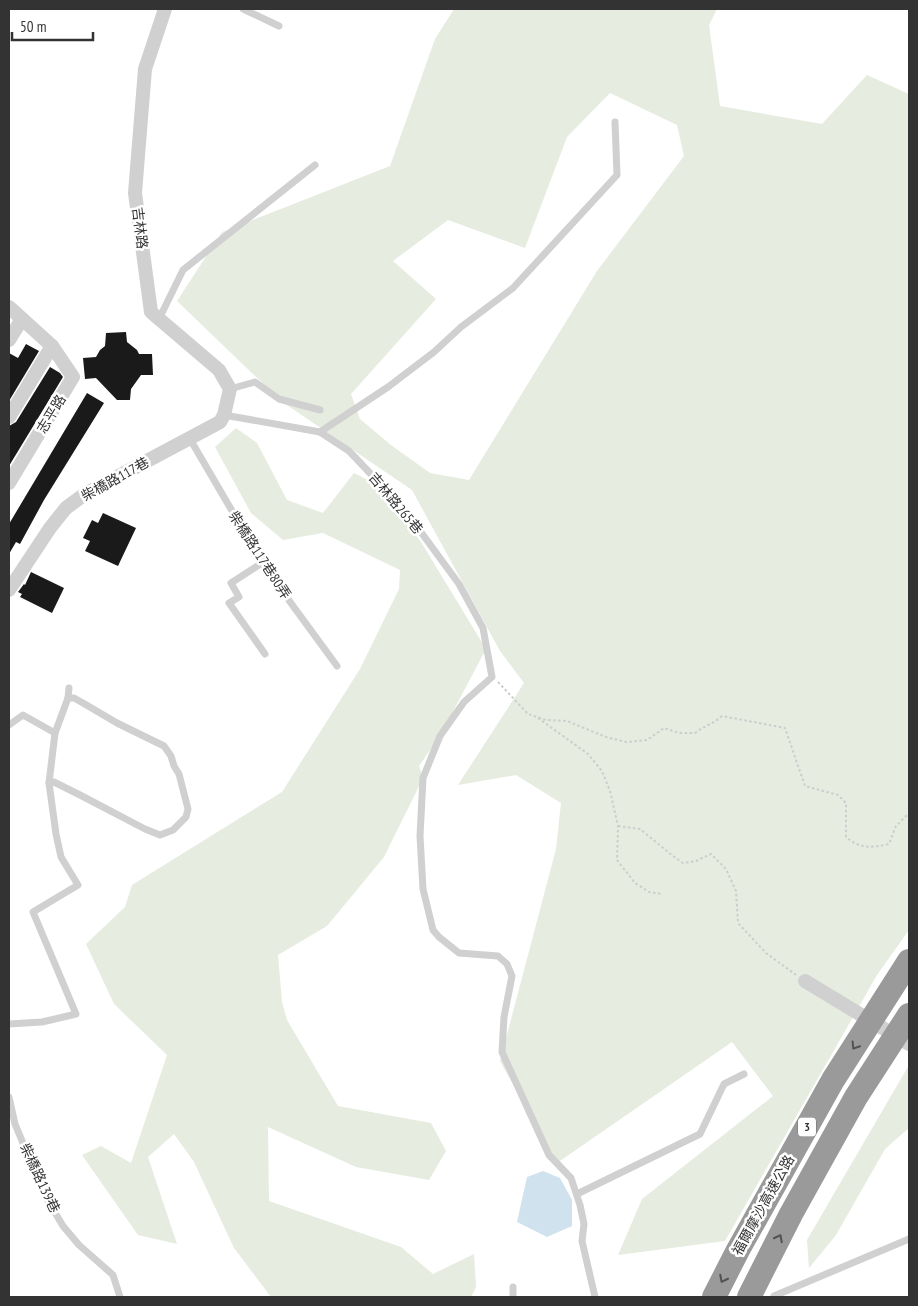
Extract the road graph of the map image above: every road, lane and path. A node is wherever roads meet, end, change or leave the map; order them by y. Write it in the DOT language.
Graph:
graph roads {
  1 [pos="165,9"];
  2 [pos="243,9"];
  3 [pos="280,26"];
  4 [pos="615,122"];
  5 [pos="315,165"];
  6 [pos="9,307"];
  7 [pos="22,319"];
  8 [pos="159,319"];
  9 [pos="9,340"];
  10 [pos="52,346"];
  11 [pos="230,389"];
  12 [pos="320,410"];
  13 [pos="224,416"];
  14 [pos="9,417"];
  15 [pos="320,432"];
  16 [pos="190,439"];
  17 [pos="9,483"];
  18 [pos="262,563"];
  19 [pos="9,590"];
  20 [pos="265,654"];
  21 [pos="338,666"];
  22 [pos="492,677"];
  23 [pos="69,688"];
  24 [pos="68,698"];
  25 [pos="536,717"];
  26 [pos="9,725"];
  27 [pos="55,733"];
  28 [pos="49,783"];
  29 [pos="909,813"];
  30 [pos="618,826"];
  31 [pos="662,894"];
  32 [pos="909,961"];
  33 [pos="805,981"];
  34 [pos="909,1015"];
  35 [pos="9,1024"];
  36 [pos="909,1044"];
  37 [pos="744,1074"];
  38 [pos="9,1097"];
  39 [pos="577,1194"];
  40 [pos="909,1239"];
  41 [pos="513,1287"];
  42 [pos="774,1296"];
  43 [pos="120,1297"];
  44 [pos="514,1297"];
  45 [pos="596,1297"];
  46 [pos="714,1297"];
  47 [pos="749,1297"];
  1 -- 8 [label="street, 吉林路"];
  2 -- 3 [label="lane"];
  4 -- 15 [label="lane"];
  5 -- 8 [label="lane"];
  6 -- 7 [label="street, 志平路"];
  7 -- 9 [label="street"];
  7 -- 10 [label="street, 志平路"];
  8 -- 11 [label="street, 吉林路"];
  10 -- 14 [label="street"];
  10 -- 17 [label="street, 志平路"];
  11 -- 12 [label="lane"];
  11 -- 13 [label="street"];
  13 -- 15 [label="lane, 吉林路265巷"];
  13 -- 16 [label="street, 柴橋路117巷"];
  15 -- 22 [label="lane, 吉林路265巷"];
  16 -- 18 [label="lane, 柴橋路117巷80弄"];
  16 -- 19 [label="street, 柴橋路117巷"];
  18 -- 20 [label="lane"];
  18 -- 21 [label="lane, 柴橋路117巷80弄"];
  22 -- 25 [label="path"];
  22 -- 39 [label="lane"];
  23 -- 24 [label="lane"];
  24 -- 27 [label="lane"];
  24 -- 28 [label="lane"];
  25 -- 29 [label="path"];
  25 -- 30 [label="path"];
  26 -- 27 [label="lane"];
  27 -- 28 [label="lane"];
  28 -- 35 [label="lane"];
  30 -- 31 [label="path"];
  30 -- 33 [label="path"];
  32 -- 46 [label="highway, 福爾摩沙高速公路 / 3, one-way"];
  33 -- 36 [label="street"];
  47 -- 34 [label="highway, 福爾摩沙高速公路 / 3, one-way"];
  37 -- 39 [label="lane"];
  38 -- 43 [label="lane, 柴橋路139巷"];
  39 -- 45 [label="lane"];
  40 -- 42 [label="lane"];
  41 -- 44 [label="lane"];
}
